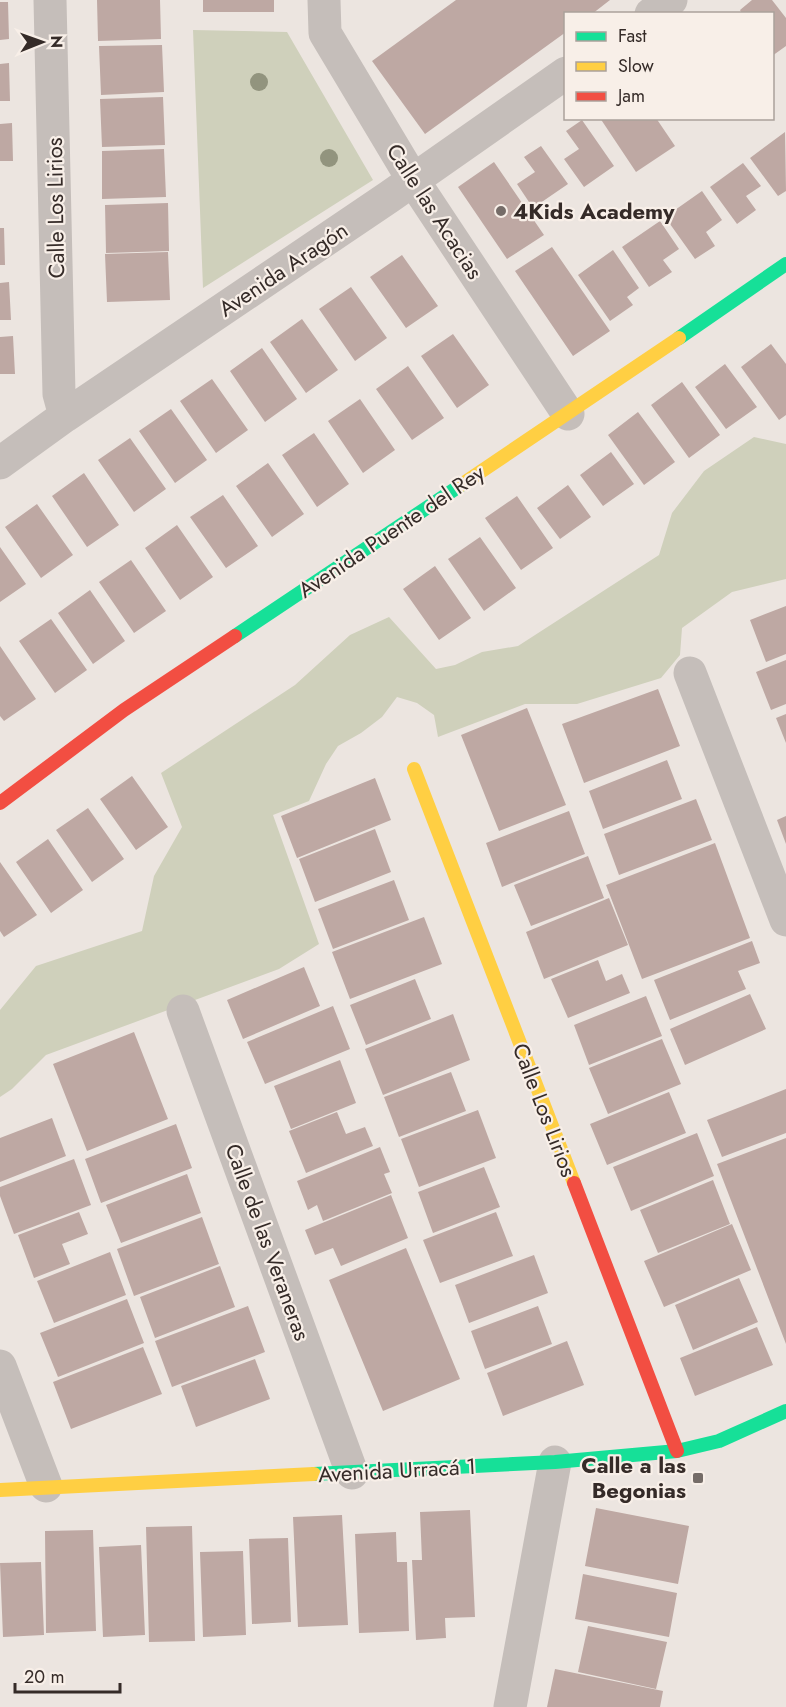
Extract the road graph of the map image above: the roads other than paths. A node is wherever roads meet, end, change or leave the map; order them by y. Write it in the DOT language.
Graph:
graph roads {
  1 [pos="50,0"];
  2 [pos="324,0"];
  3 [pos="671,0"];
  4 [pos="654,12"];
  5 [pos="564,74"];
  6 [pos="413,180"];
  7 [pos="786,264"];
  8 [pos="567,414"];
  9 [pos="65,416"];
  10 [pos="0,463"];
  11 [pos="690,673"];
  12 [pos="414,769"];
  13 [pos="0,803"];
  14 [pos="786,920"];
  15 [pos="183,1011"];
  16 [pos="0,1366"];
  17 [pos="786,1411"];
  18 [pos="677,1451"];
  19 [pos="555,1462"];
  20 [pos="352,1473"];
  21 [pos="46,1486"];
  22 [pos="0,1490"];
  23 [pos="510,1707"];
  1 -- 9 [label="street, Calle Los Lirios"];
  2 -- 6 [label="street, Calle las Acacias"];
  3 -- 4 [label="street"];
  5 -- 6 [label="street, Avenida Aragón"];
  6 -- 8 [label="street, Calle las Acacias"];
  6 -- 9 [label="street, Avenida Aragón"];
  7 -- 8 [label="street, Avenida Puente del Rey"];
  8 -- 13 [label="street, Avenida Puente del Rey"];
  9 -- 10 [label="street, Avenida Aragón"];
  11 -- 14 [label="street"];
  12 -- 18 [label="street, Calle Los Lirios"];
  15 -- 20 [label="street, Calle de las Veraneras"];
  16 -- 21 [label="street"];
  17 -- 18 [label="street, Avenida Urracá 1"];
  18 -- 19 [label="street, Avenida Urracá 1"];
  19 -- 20 [label="street, Avenida Urracá 1"];
  19 -- 23 [label="street"];
  20 -- 21 [label="street, Avenida Urracá 1"];
  21 -- 22 [label="street, Avenida Urracá 1"];
}
